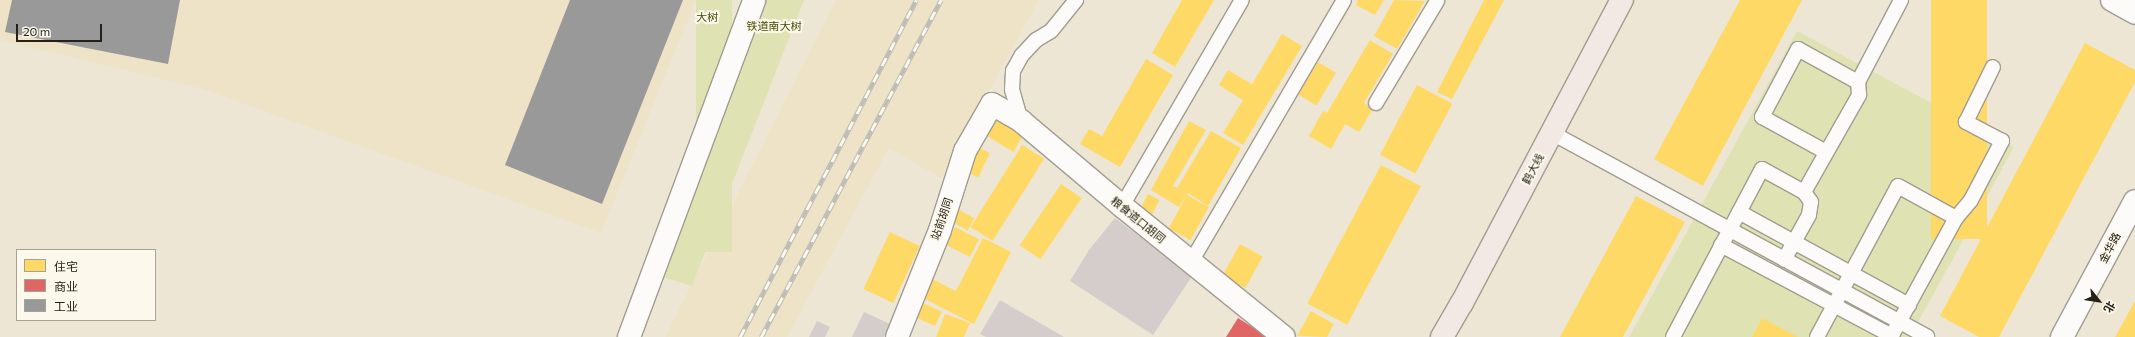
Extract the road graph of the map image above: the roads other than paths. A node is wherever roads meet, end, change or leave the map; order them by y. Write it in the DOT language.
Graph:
graph roads {
  1 [pos="754,0"];
  2 [pos="1076,0"];
  3 [pos="1242,0"];
  4 [pos="1344,0"];
  5 [pos="1436,0"];
  6 [pos="1622,0"];
  7 [pos="1901,0"];
  8 [pos="2112,0"];
  9 [pos="2135,12"];
  10 [pos="1993,67"];
  11 [pos="1858,82"];
  12 [pos="1376,103"];
  13 [pos="992,104"];
  14 [pos="1021,121"];
  15 [pos="1552,133"];
  16 [pos="1826,152"];
  17 [pos="1804,192"];
  18 [pos="2135,201"];
  19 [pos="1122,206"];
  20 [pos="1739,212"];
  21 [pos="1956,218"];
  22 [pos="1730,230"];
  23 [pos="1794,242"];
  24 [pos="1722,245"];
  25 [pos="1784,260"];
  26 [pos="1191,262"];
  27 [pos="1851,274"];
  28 [pos="1842,291"];
  29 [pos="1909,305"];
  30 [pos="1834,306"];
  31 [pos="1899,322"];
  32 [pos="630,337"];
  33 [pos="897,337"];
  34 [pos="1284,337"];
  35 [pos="1442,337"];
  36 [pos="1673,337"];
  37 [pos="1817,337"];
  38 [pos="1891,337"];
  39 [pos="1927,337"];
  40 [pos="2062,337"];
  1 -- 32 [label="street"];
  2 -- 14 [label="lane"];
  3 -- 19 [label="lane"];
  4 -- 26 [label="lane"];
  5 -- 12 [label="lane"];
  6 -- 15 [label="highway, 鹤大线"];
  7 -- 11 [label="lane"];
  8 -- 9 [label="street"];
  10 -- 21 [label="lane"];
  11 -- 16 [label="lane"];
  11 -- 16 [label="lane"];
  13 -- 14 [label="street, 粮食道口胡同"];
  13 -- 33 [label="street, 站前胡同"];
  14 -- 19 [label="street, 粮食道口胡同"];
  15 -- 22 [label="lane"];
  15 -- 35 [label="highway, 鹤大线"];
  16 -- 17 [label="lane"];
  17 -- 20 [label="lane"];
  17 -- 23 [label="lane"];
  18 -- 40 [label="street, 金华路"];
  19 -- 26 [label="street, 粮食道口胡同"];
  20 -- 22 [label="lane"];
  20 -- 23 [label="lane"];
  21 -- 27 [label="lane"];
  21 -- 29 [label="lane"];
  22 -- 24 [label="lane"];
  22 -- 25 [label="lane"];
  23 -- 25 [label="lane"];
  23 -- 27 [label="lane"];
  24 -- 30 [label="lane"];
  24 -- 36 [label="lane"];
  25 -- 28 [label="lane"];
  26 -- 34 [label="street, 粮食道口胡同"];
  27 -- 28 [label="lane"];
  27 -- 29 [label="lane"];
  28 -- 30 [label="lane"];
  28 -- 31 [label="lane"];
  29 -- 31 [label="lane"];
  30 -- 37 [label="lane"];
  30 -- 38 [label="lane"];
  31 -- 38 [label="lane"];
  31 -- 39 [label="lane"];
}
